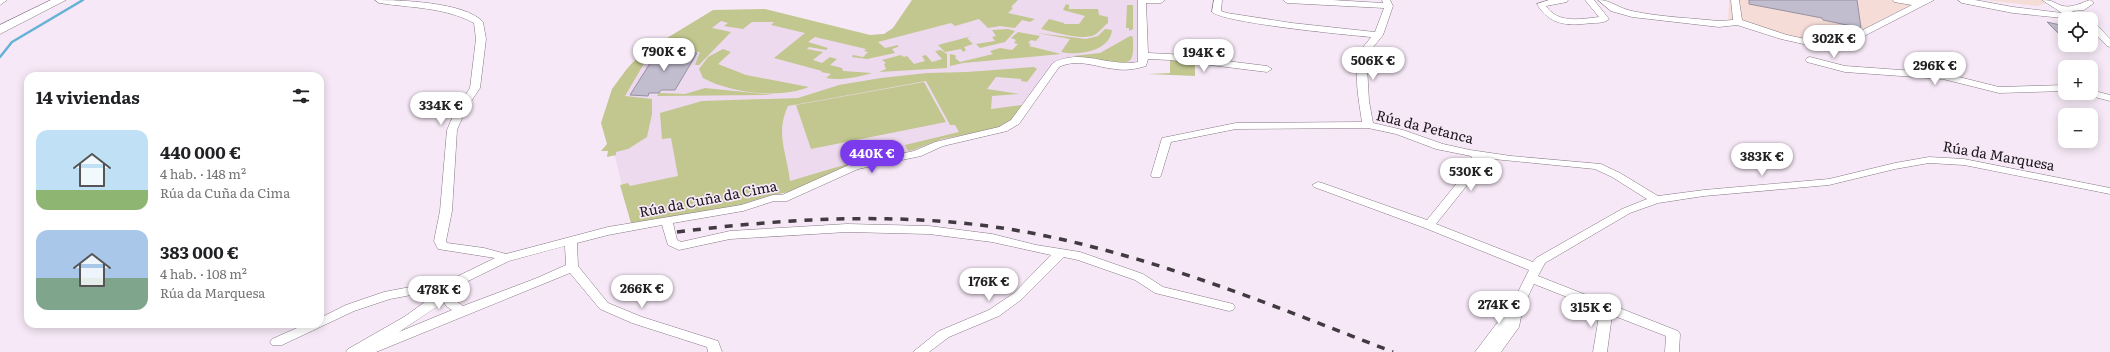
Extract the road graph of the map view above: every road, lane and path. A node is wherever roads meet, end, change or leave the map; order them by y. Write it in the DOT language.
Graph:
graph roads {
  1 [pos="3,0"];
  2 [pos="54,0"];
  3 [pos="60,0"];
  4 [pos="379,0"];
  5 [pos="1161,0"];
  6 [pos="1218,0"];
  7 [pos="1287,0"];
  8 [pos="1564,0"];
  9 [pos="1588,0"];
  10 [pos="1602,0"];
  11 [pos="1735,0"];
  12 [pos="1897,0"];
  13 [pos="1962,0"];
  14 [pos="1994,0"];
  15 [pos="1142,1"];
  16 [pos="0,2"];
  17 [pos="1924,2"];
  18 [pos="2093,2"];
  19 [pos="1387,3"];
  20 [pos="2053,4"];
  21 [pos="2064,12"];
  22 [pos="2077,12"];
  23 [pos="2087,12"];
  24 [pos="2058,15"];
  25 [pos="1738,22"];
  26 [pos="0,29"];
  27 [pos="2098,31"];
  28 [pos="1378,35"];
  29 [pos="2098,37"];
  30 [pos="2098,39"];
  31 [pos="2110,43"];
  32 [pos="2110,52"];
  33 [pos="1143,60"];
  34 [pos="1810,60"];
  35 [pos="1267,69"];
  36 [pos="2058,88"];
  37 [pos="2098,95"];
  38 [pos="2110,98"];
  39 [pos="1368,125"];
  40 [pos="1475,154"];
  41 [pos="1156,175"];
  42 [pos="1318,186"];
  43 [pos="2110,191"];
  44 [pos="1656,200"];
  45 [pos="667,222"];
  46 [pos="1429,225"];
  47 [pos="571,242"];
  48 [pos="1061,253"];
  49 [pos="505,258"];
  50 [pos="572,267"];
  51 [pos="1534,273"];
  52 [pos="453,286"];
  53 [pos="1518,304"];
  54 [pos="1229,307"];
  55 [pos="1607,308"];
  56 [pos="462,311"];
  57 [pos="324,321"];
  58 [pos="310,328"];
  59 [pos="277,342"];
  60 [pos="353,352"];
  61 [pos="363,352"];
  62 [pos="715,352"];
  63 [pos="920,352"];
  64 [pos="1482,352"];
  65 [pos="1494,352"];
  66 [pos="1600,352"];
  67 [pos="1672,352"];
  1 -- 16 [label="street"];
  2 -- 26 [label="street"];
  3 -- 26 [label="street"];
  4 -- 49 [label="street"];
  5 -- 15 [label="street"];
  6 -- 28 [label="street"];
  7 -- 19 [label="street"];
  8 -- 9 [label="street"];
  10 -- 25 [label="street"];
  11 -- 25 [label="street"];
  12 -- 17 [label="street"];
  13 -- 24 [label="street"];
  14 -- 20 [label="street"];
  15 -- 33 [label="street"];
  17 -- 25 [label="street"];
  18 -- 20 [label="street"];
  18 -- 22 [label="street"];
  18 -- 23 [label="street"];
  19 -- 28 [label="street"];
  20 -- 21 [label="street"];
  27 -- 31 [label="street"];
  28 -- 39 [label="street"];
  29 -- 31 [label="street"];
  30 -- 32 [label="street"];
  33 -- 35 [label="street, Rúa da Cuña da Cima"];
  33 -- 45 [label="street, Rúa da Cuña da Cima"];
  34 -- 36 [label="street"];
  37 -- 38 [label="street"];
  39 -- 40 [label="street, Rúa da Petanca"];
  39 -- 41 [label="street, Rúa da Petanca"];
  40 -- 44 [label="street, Rúa da Petanca"];
  40 -- 46 [label="street"];
  42 -- 46 [label="street"];
  43 -- 44 [label="street, Rúa da Marquesa"];
  44 -- 51 [label="street, Rúa da Marquesa"];
  45 -- 47 [label="street, Rúa da Cuña da Cima"];
  45 -- 48 [label="street"];
  46 -- 51 [label="street"];
  47 -- 49 [label="street, Rúa da Cuña da Cima"];
  47 -- 50 [label="street"];
  48 -- 54 [label="street"];
  48 -- 63 [label="street"];
  49 -- 52 [label="street, Rúa da Cuña da Cima"];
  50 -- 56 [label="street"];
  50 -- 62 [label="street"];
  51 -- 53 [label="street, Rúa da Marquesa"];
  51 -- 55 [label="street"];
  52 -- 56 [label="street"];
  52 -- 57 [label="street"];
  52 -- 60 [label="street"];
  53 -- 64 [label="street, Rúa da Marquesa"];
  53 -- 65 [label="street, Rúa da Marquesa"];
  55 -- 66 [label="street"];
  55 -- 67 [label="street"];
  56 -- 61 [label="street"];
  58 -- 59 [label="street"];
}
